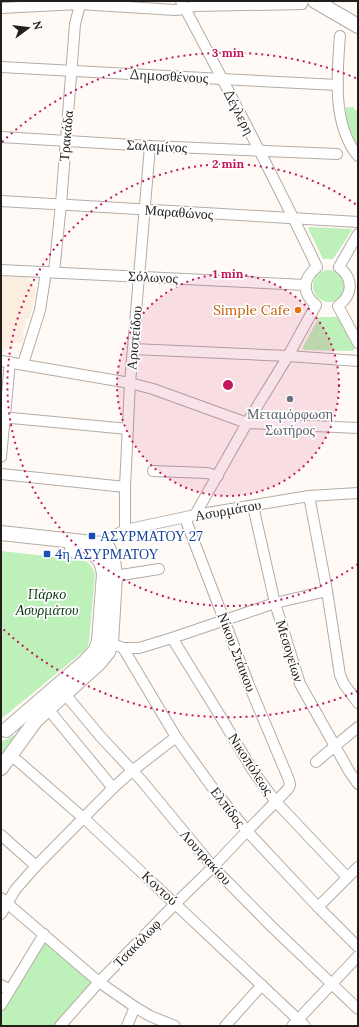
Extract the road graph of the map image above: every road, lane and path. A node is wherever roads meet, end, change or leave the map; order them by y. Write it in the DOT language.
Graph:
graph roads {
  1 [pos="303,1"];
  2 [pos="315,1"];
  3 [pos="80,3"];
  4 [pos="183,5"];
  5 [pos="1,8"];
  6 [pos="358,26"];
  7 [pos="340,36"];
  8 [pos="1,67"];
  9 [pos="72,70"];
  10 [pos="222,79"];
  11 [pos="338,84"];
  12 [pos="1,136"];
  13 [pos="66,140"];
  14 [pos="150,146"];
  15 [pos="260,150"];
  16 [pos="337,154"];
  17 [pos="358,156"];
  18 [pos="1,201"];
  19 [pos="60,204"];
  20 [pos="144,210"];
  21 [pos="295,219"];
  22 [pos="358,222"];
  23 [pos="358,234"];
  24 [pos="1,270"];
  25 [pos="50,272"];
  26 [pos="139,276"];
  27 [pos="306,285"];
  28 [pos="354,288"];
  29 [pos="358,343"];
  30 [pos="133,349"];
  31 [pos="288,356"];
  32 [pos="358,361"];
  33 [pos="6,362"];
  34 [pos="22,364"];
  35 [pos="130,384"];
  36 [pos="3,417"];
  37 [pos="247,423"];
  38 [pos="358,428"];
  39 [pos="128,429"];
  40 [pos="1,457"];
  41 [pos="153,471"];
  42 [pos="1,474"];
  43 [pos="218,476"];
  44 [pos="125,487"];
  45 [pos="358,493"];
  46 [pos="309,496"];
  47 [pos="253,506"];
  48 [pos="195,515"];
  49 [pos="185,518"];
  50 [pos="125,530"];
  51 [pos="1,533"];
  52 [pos="1,543"];
  53 [pos="99,550"];
  54 [pos="159,569"];
  55 [pos="115,576"];
  56 [pos="327,591"];
  57 [pos="275,604"];
  58 [pos="225,620"];
  59 [pos="172,638"];
  60 [pos="111,644"];
  61 [pos="56,702"];
  62 [pos="358,703"];
  63 [pos="358,727"];
  64 [pos="3,731"];
  65 [pos="176,737"];
  66 [pos="335,746"];
  67 [pos="11,755"];
  68 [pos="316,762"];
  69 [pos="1,768"];
  70 [pos="132,771"];
  71 [pos="358,784"];
  72 [pos="290,785"];
  73 [pos="113,788"];
  74 [pos="276,802"];
  75 [pos="83,818"];
  76 [pos="247,830"];
  77 [pos="1,835"];
  78 [pos="36,866"];
  79 [pos="358,866"];
  80 [pos="213,867"];
  81 [pos="347,877"];
  82 [pos="4,900"];
  83 [pos="176,903"];
  84 [pos="318,907"];
  85 [pos="1,914"];
  86 [pos="44,934"];
  87 [pos="358,947"];
  88 [pos="358,956"];
  89 [pos="99,982"];
  90 [pos="331,984"];
  91 [pos="262,986"];
  92 [pos="5,987"];
  93 [pos="1,1005"];
  94 [pos="135,1007"];
  95 [pos="358,1009"];
  96 [pos="299,1024"];
  97 [pos="171,1025"];
  98 [pos="60,1026"];
  99 [pos="127,1026"];
  100 [pos="225,1026"];
  1 -- 4 [label="street"];
  2 -- 6 [label="street"];
  3 -- 4 [label="street"];
  3 -- 5 [label="street"];
  3 -- 9 [label="street, Τρακάδα"];
  4 -- 10 [label="street, Δέγλερη"];
  7 -- 11 [label="street"];
  8 -- 9 [label="street, Δημοσθένους"];
  9 -- 10 [label="street, Δημοσθένους"];
  9 -- 13 [label="street, Τρακάδα"];
  10 -- 11 [label="street, Δημοσθένους"];
  10 -- 15 [label="street, Δέγλερη"];
  11 -- 17 [label="street"];
  12 -- 13 [label="street, Σαλαμίνος"];
  13 -- 14 [label="street, Σαλαμίνος"];
  13 -- 19 [label="street, Τρακάδα"];
  14 -- 15 [label="street, Σαλαμίνος"];
  14 -- 20 [label="street, Αριστείδου"];
  15 -- 16 [label="street, Σαλαμίνος"];
  15 -- 21 [label="street, Δέγλερη"];
  18 -- 19 [label="street, Μαραθώνος"];
  19 -- 20 [label="street, Μαραθώνος"];
  19 -- 25 [label="street, Τρακάδα"];
  20 -- 21 [label="street, Μαραθώνος"];
  20 -- 26 [label="street, Αριστείδου"];
  21 -- 22 [label="street, Μαραθώνος"];
  21 -- 27 [label="street, Δέγλερη"];
  23 -- 28 [label="street"];
  24 -- 25 [label="street, Σόλωνος"];
  25 -- 26 [label="street, Σόλωνος"];
  25 -- 34 [label="street, Τρακάδα"];
  26 -- 27 [label="street, Σόλωνος"];
  26 -- 30 [label="street, Αριστείδου"];
  27 -- 31 [label="street"];
  28 -- 29 [label="street"];
  30 -- 31 [label="street"];
  30 -- 35 [label="street, Αριστείδου"];
  31 -- 32 [label="street"];
  31 -- 37 [label="street"];
  33 -- 34 [label="street"];
  33 -- 36 [label="street"];
  34 -- 35 [label="street"];
  35 -- 37 [label="street"];
  35 -- 39 [label="street, Αριστείδου"];
  36 -- 39 [label="street"];
  36 -- 40 [label="street"];
  37 -- 38 [label="street"];
  37 -- 43 [label="street"];
  39 -- 44 [label="street, Αριστείδου"];
  41 -- 43 [label="street"];
  42 -- 44 [label="street"];
  43 -- 48 [label="street"];
  44 -- 50 [label="street, Αριστείδου"];
  45 -- 46 [label="street, Ασυρμάτου"];
  46 -- 47 [label="street, Ασυρμάτου"];
  46 -- 56 [label="street"];
  47 -- 48 [label="street, Ασυρμάτου"];
  47 -- 57 [label="street, Μεσογείων"];
  48 -- 49 [label="street, Ασυρμάτου"];
  49 -- 50 [label="street, Ασυρμάτου"];
  49 -- 58 [label="street, Νίκου Στάικου"];
  50 -- 53 [label="street, Ασυρμάτου"];
  51 -- 53 [label="street"];
  52 -- 53 [label="street"];
  53 -- 55 [label="street"];
  53 -- 60 [label="street"];
  54 -- 55 [label="street"];
  55 -- 60 [label="street"];
  56 -- 57 [label="street"];
  56 -- 62 [label="street"];
  57 -- 58 [label="street"];
  57 -- 66 [label="street, Μεσογείων"];
  58 -- 59 [label="street"];
  58 -- 72 [label="street, Νίκου Στάικου"];
  59 -- 60 [label="street"];
  59 -- 74 [label="street, Νικοπόλεως"];
  60 -- 61 [label="street"];
  60 -- 64 [label="street"];
  60 -- 65 [label="street, Ελπίδος"];
  61 -- 64 [label="street"];
  61 -- 67 [label="street"];
  61 -- 70 [label="street, Λουτρακίου"];
  61 -- 73 [label="street"];
  63 -- 66 [label="street"];
  65 -- 70 [label="street"];
  65 -- 76 [label="street, Ελπίδος"];
  66 -- 68 [label="street"];
  66 -- 71 [label="street, Μεσογείων"];
  67 -- 69 [label="street"];
  67 -- 75 [label="street, Κοντού"];
  70 -- 73 [label="street"];
  70 -- 80 [label="street, Λουτρακίου"];
  72 -- 74 [label="street, Τσακάλωφ"];
  73 -- 75 [label="street"];
  74 -- 76 [label="street, Τσακάλωφ"];
  74 -- 81 [label="street, Νικοπόλεως"];
  75 -- 78 [label="street"];
  75 -- 83 [label="street, Κοντού"];
  76 -- 80 [label="street, Τσακάλωφ"];
  76 -- 84 [label="street, Ελπίδος"];
  77 -- 78 [label="street"];
  78 -- 82 [label="street"];
  79 -- 81 [label="street"];
  80 -- 83 [label="street, Τσακάλωφ"];
  80 -- 90 [label="street, Λουτρακίου"];
  81 -- 84 [label="street"];
  82 -- 85 [label="street"];
  82 -- 86 [label="street"];
  83 -- 89 [label="street, Τσακάλωφ"];
  83 -- 91 [label="street, Κοντού"];
  84 -- 87 [label="street, Ελπίδος"];
  86 -- 89 [label="street"];
  86 -- 92 [label="street"];
  88 -- 90 [label="street"];
  89 -- 94 [label="street"];
  89 -- 98 [label="street, Τσακάλωφ"];
  90 -- 95 [label="street, Λουτρακίου"];
  90 -- 96 [label="street"];
  91 -- 96 [label="street, Κοντού"];
  91 -- 100 [label="street"];
  92 -- 93 [label="street"];
  94 -- 97 [label="street"];
  94 -- 99 [label="street"];
}
